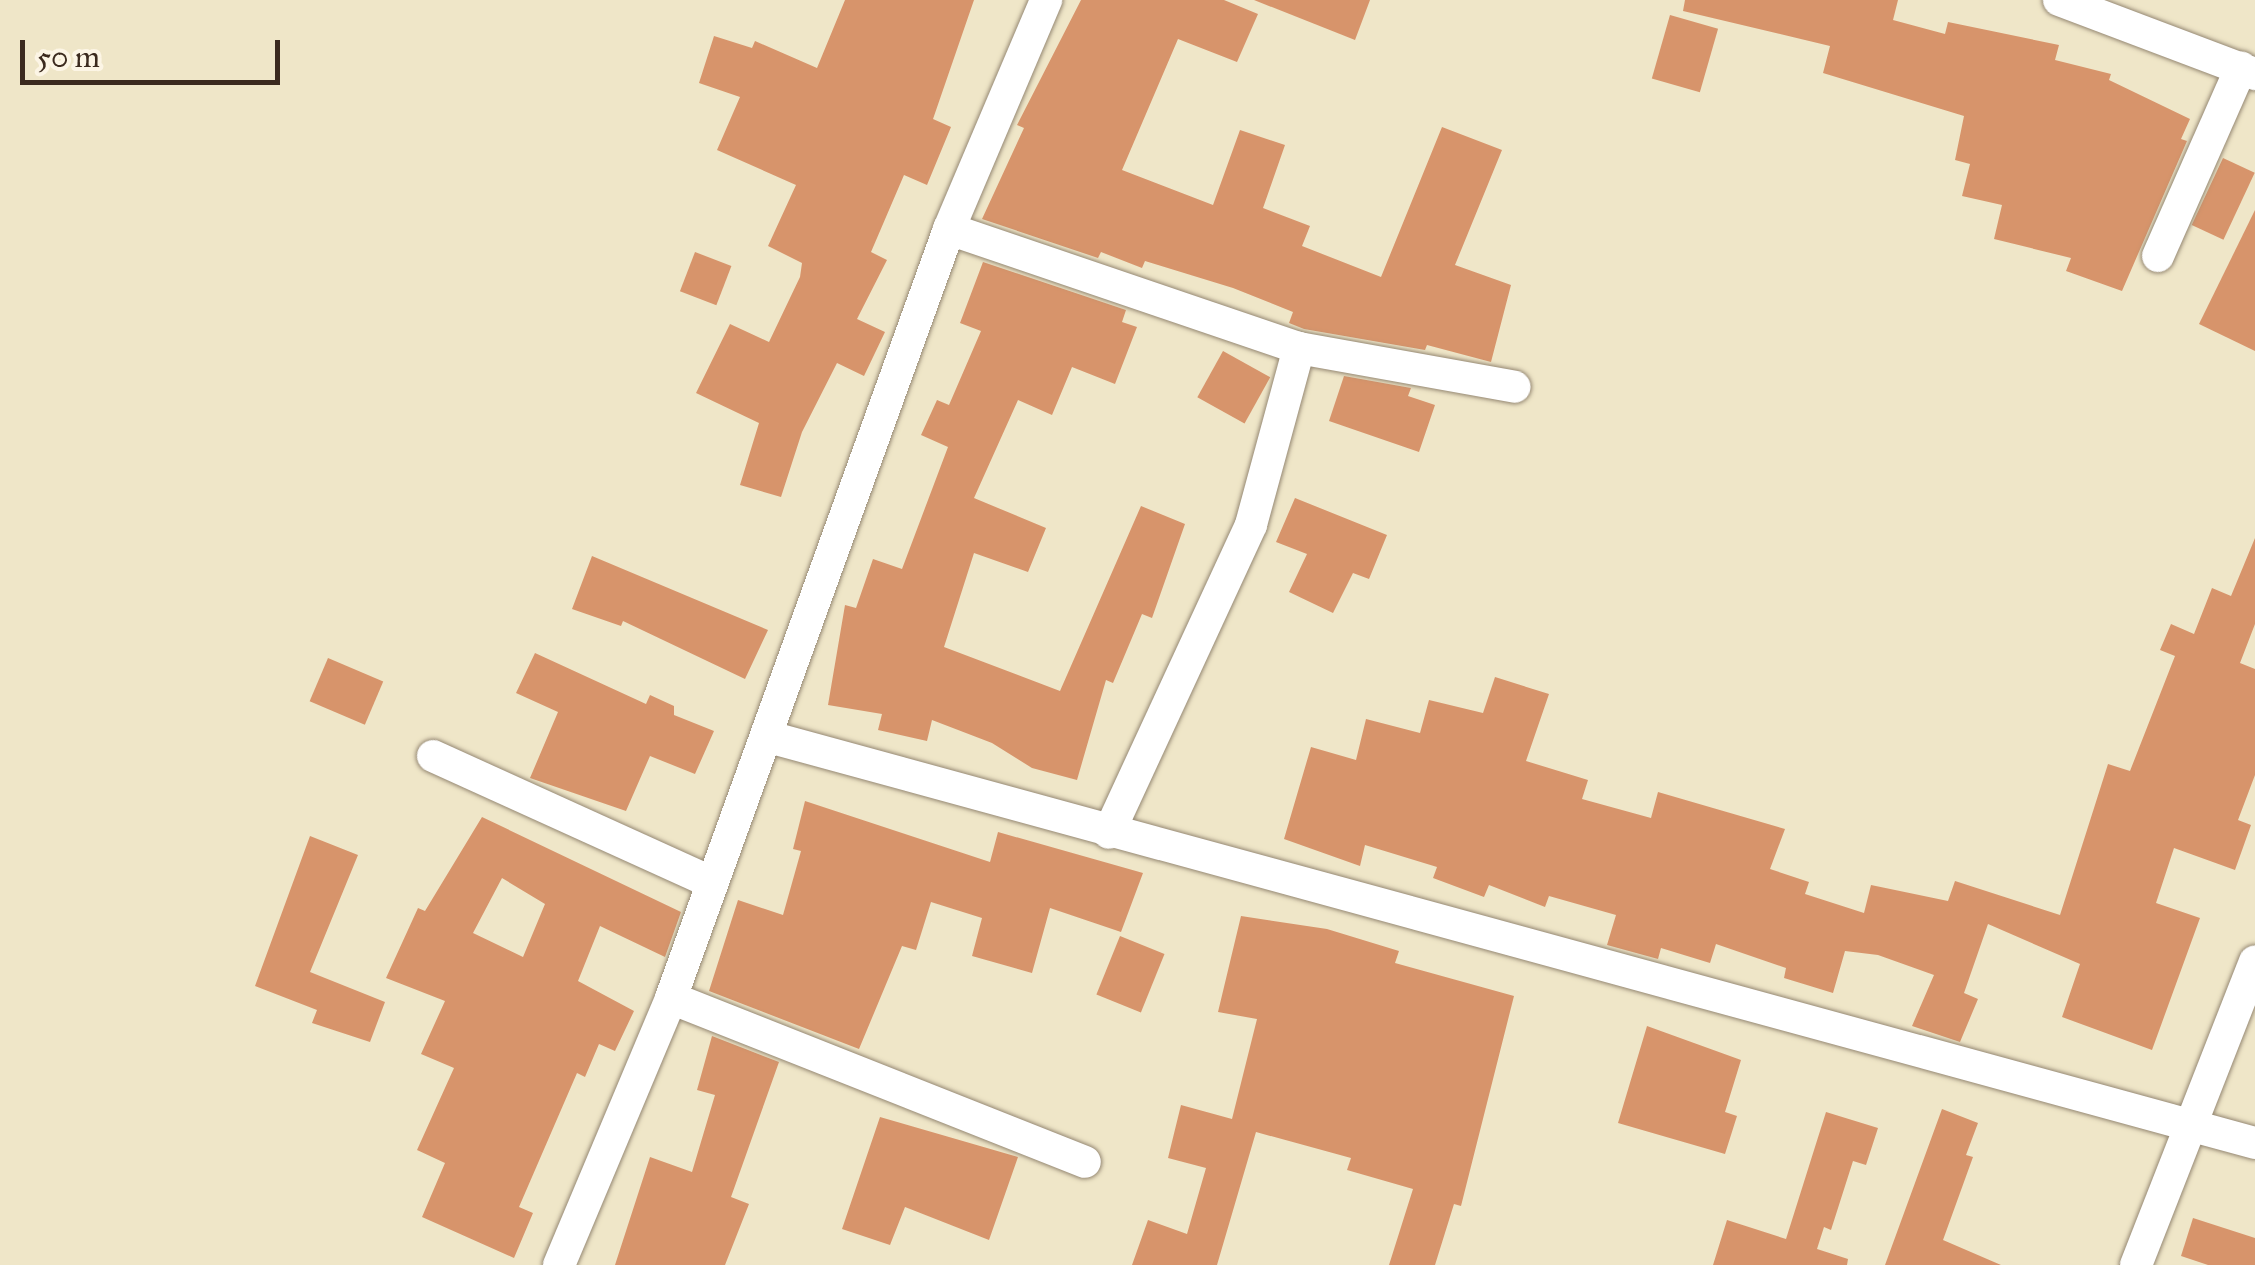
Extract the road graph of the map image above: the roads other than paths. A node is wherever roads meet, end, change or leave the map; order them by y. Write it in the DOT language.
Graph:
graph roads {
  1 [pos="1046,0"];
  2 [pos="2059,0"];
  3 [pos="2248,71"];
  4 [pos="949,229"];
  5 [pos="2158,256"];
  6 [pos="1299,348"];
  7 [pos="1515,387"];
  8 [pos="768,737"];
  9 [pos="433,756"];
  10 [pos="1109,833"];
  11 [pos="712,882"];
  12 [pos="2255,960"];
  13 [pos="671,998"];
  14 [pos="2194,1122"];
  15 [pos="2255,1142"];
  16 [pos="1084,1162"];
  17 [pos="560,1265"];
  18 [pos="2136,1265"];
  1 -- 4 [label="street"];
  2 -- 3 [label="street"];
  3 -- 5 [label="street"];
  4 -- 6 [label="street"];
  4 -- 8 [label="street"];
  6 -- 7 [label="street"];
  6 -- 10 [label="street"];
  8 -- 10 [label="street"];
  8 -- 11 [label="street"];
  9 -- 11 [label="street"];
  10 -- 14 [label="street"];
  11 -- 13 [label="street"];
  12 -- 14 [label="street"];
  13 -- 16 [label="street"];
  13 -- 17 [label="street"];
  14 -- 15 [label="street"];
  14 -- 18 [label="street"];
}
